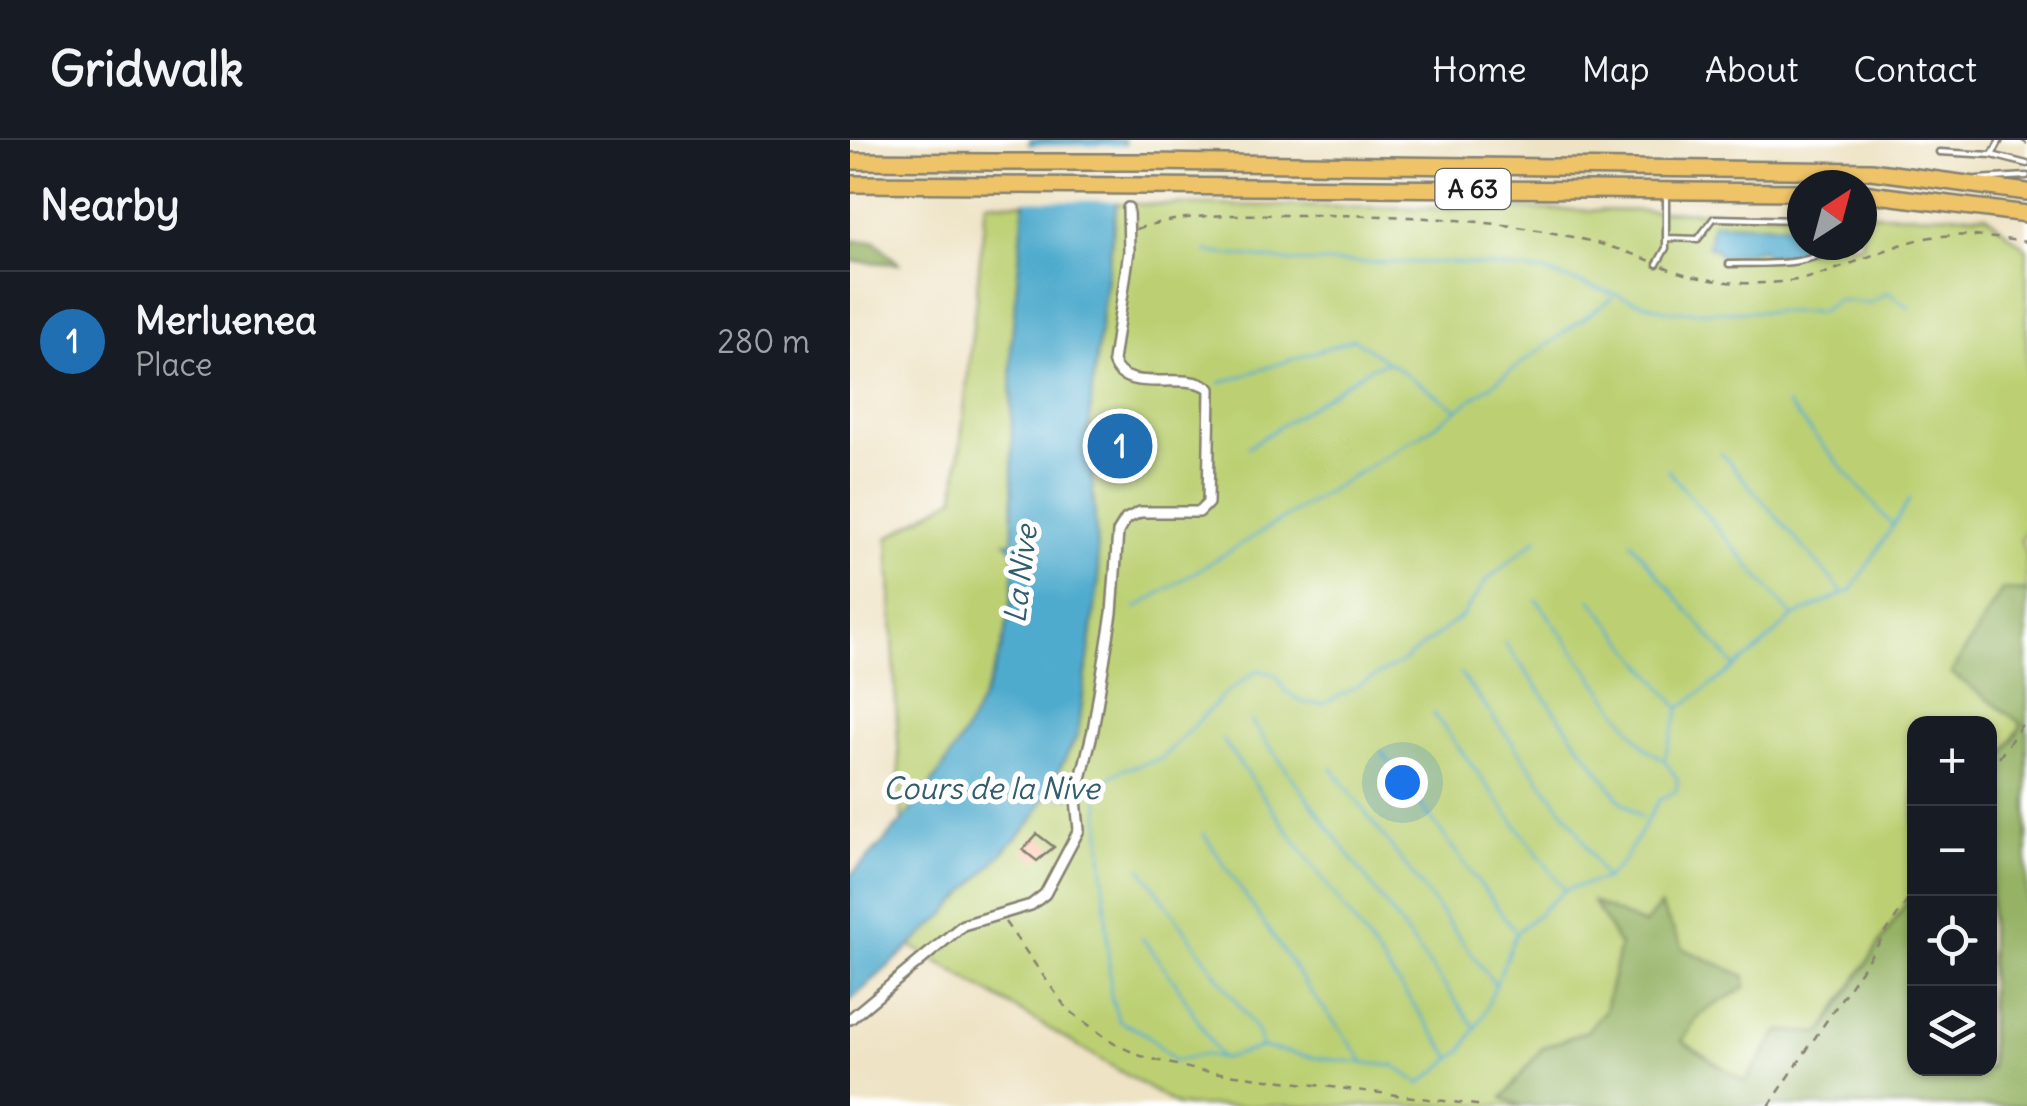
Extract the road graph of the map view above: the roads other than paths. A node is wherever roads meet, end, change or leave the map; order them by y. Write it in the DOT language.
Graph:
graph roads {
  1 [pos="2000,140"];
  2 [pos="1939,152"];
  3 [pos="1992,155"];
  4 [pos="850,161"];
  5 [pos="2027,164"];
  6 [pos="2027,176"];
  7 [pos="1948,181"];
  8 [pos="850,184"];
  9 [pos="1666,191"];
  10 [pos="1787,192"];
  11 [pos="2027,192"];
  12 [pos="1877,195"];
  13 [pos="1128,208"];
  14 [pos="2027,214"];
  15 [pos="1787,220"];
  16 [pos="1666,238"];
  17 [pos="1804,260"];
  18 [pos="1658,264"];
  19 [pos="1730,264"];
  20 [pos="850,1019"];
  1 -- 3 [label="lane"];
  2 -- 3 [label="lane"];
  3 -- 5 [label="lane"];
  4 -- 7 [label="highway, A 63, bridge"];
  6 -- 7 [label="lane"];
  7 -- 11 [label="highway, A 63"];
  8 -- 9 [label="highway, A 63, bridge"];
  9 -- 10 [label="highway, A 63"];
  9 -- 16 [label="lane"];
  12 -- 14 [label="highway"];
  13 -- 20 [label="street"];
  15 -- 16 [label="lane"];
  16 -- 18 [label="lane"];
  17 -- 19 [label="lane"];
}
